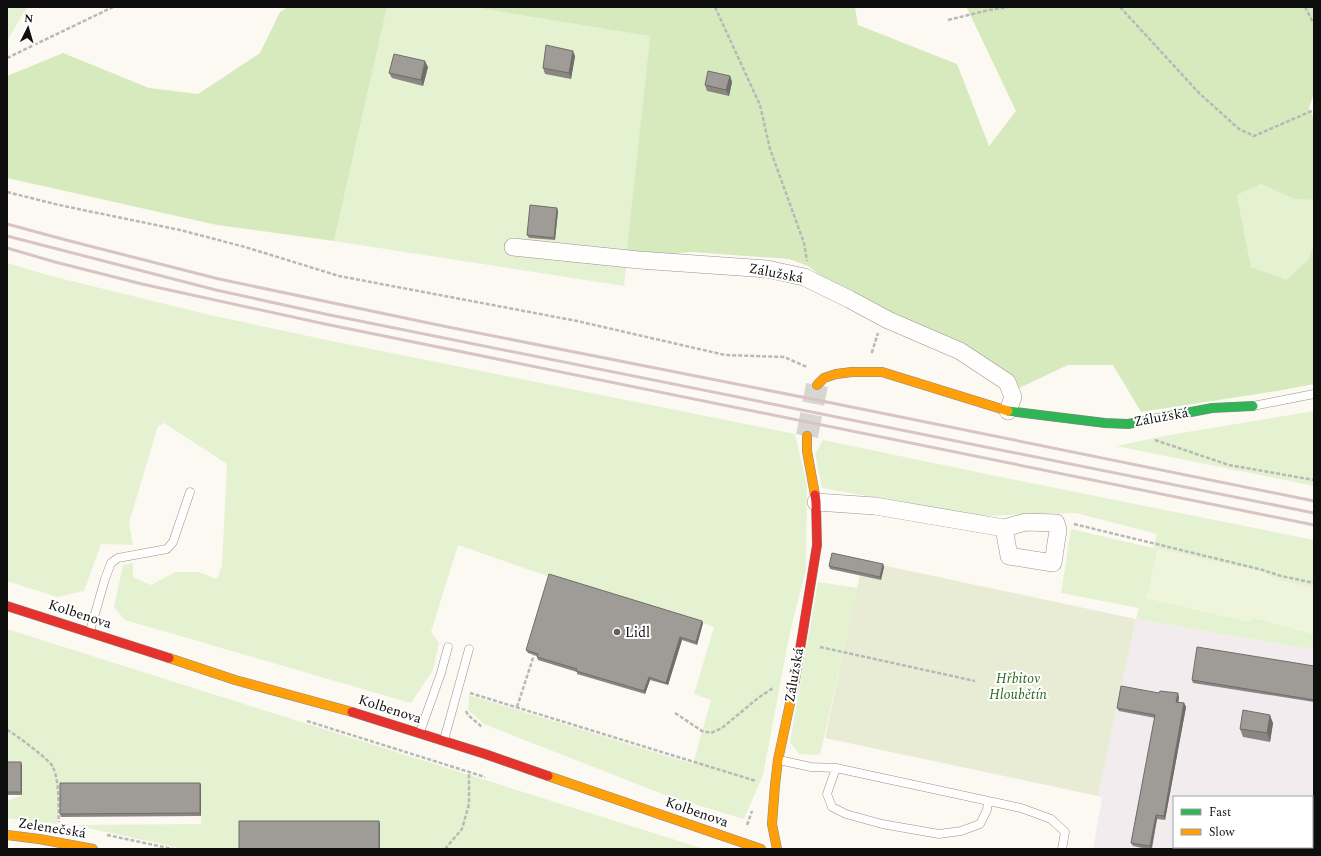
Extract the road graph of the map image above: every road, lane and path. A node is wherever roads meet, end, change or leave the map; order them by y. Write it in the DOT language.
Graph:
graph roads {
  1 [pos="113,7"];
  2 [pos="715,7"];
  3 [pos="1008,7"];
  4 [pos="1120,7"];
  5 [pos="1305,7"];
  6 [pos="948,20"];
  7 [pos="1314,24"];
  8 [pos="7,58"];
  9 [pos="1314,110"];
  10 [pos="7,192"];
  11 [pos="512,247"];
  12 [pos="804,276"];
  13 [pos="824,378"];
  14 [pos="817,385"];
  15 [pos="1314,394"];
  16 [pos="1252,406"];
  17 [pos="1008,411"];
  18 [pos="807,436"];
  19 [pos="1149,438"];
  20 [pos="1314,480"];
  21 [pos="190,492"];
  22 [pos="816,502"];
  23 [pos="1056,523"];
  24 [pos="1004,528"];
  25 [pos="1314,583"];
  26 [pos="7,606"];
  27 [pos="89,632"];
  28 [pos="800,643"];
  29 [pos="448,647"];
  30 [pos="469,649"];
  31 [pos="534,655"];
  32 [pos="795,673"];
  33 [pos="975,681"];
  34 [pos="466,698"];
  35 [pos="517,707"];
  36 [pos="465,709"];
  37 [pos="675,713"];
  38 [pos="302,720"];
  39 [pos="482,727"];
  40 [pos="7,730"];
  41 [pos="420,733"];
  42 [pos="444,741"];
  43 [pos="778,760"];
  44 [pos="836,768"];
  45 [pos="469,772"];
  46 [pos="491,779"];
  47 [pos="762,783"];
  48 [pos="988,801"];
  49 [pos="750,816"];
  50 [pos="746,827"];
  51 [pos="7,835"];
  52 [pos="57,842"];
  53 [pos="93,849"];
  54 [pos="445,849"];
  55 [pos="761,849"];
  56 [pos="777,849"];
  57 [pos="1062,849"];
  1 -- 8 [label="path"];
  2 -- 12 [label="path"];
  3 -- 6 [label="path"];
  4 -- 9 [label="path"];
  5 -- 7 [label="path"];
  10 -- 13 [label="path"];
  11 -- 12 [label="street, Zálužská"];
  12 -- 17 [label="street, Zálužská"];
  13 -- 14 [label="street"];
  13 -- 17 [label="street, Zálužská"];
  15 -- 16 [label="lane, Zálužská"];
  16 -- 17 [label="street, Zálužská"];
  18 -- 22 [label="street, Zálužská"];
  19 -- 20 [label="path"];
  21 -- 27 [label="lane"];
  22 -- 24 [label="street"];
  22 -- 28 [label="street, Zálužská"];
  23 -- 24 [label="street"];
  23 -- 24 [label="street"];
  23 -- 25 [label="path"];
  26 -- 27 [label="street, Kolbenova"];
  27 -- 41 [label="street, Kolbenova"];
  28 -- 32 [label="street, Zálužská"];
  28 -- 33 [label="path"];
  29 -- 41 [label="lane"];
  30 -- 42 [label="lane"];
  31 -- 35 [label="path"];
  32 -- 37 [label="path"];
  32 -- 43 [label="street, Zálužská"];
  34 -- 35 [label="path"];
  35 -- 47 [label="path"];
  36 -- 39 [label="path"];
  38 -- 45 [label="path"];
  40 -- 52 [label="path"];
  41 -- 42 [label="street, Kolbenova"];
  42 -- 55 [label="street, Kolbenova"];
  43 -- 44 [label="lane"];
  43 -- 56 [label="street, Zálužská"];
  44 -- 48 [label="lane"];
  44 -- 48 [label="lane"];
  45 -- 46 [label="path"];
  45 -- 54 [label="path"];
  48 -- 57 [label="lane"];
  49 -- 50 [label="path"];
  51 -- 52 [label="street, Zelenečská"];
  52 -- 53 [label="street, Zelenečská"];
}
